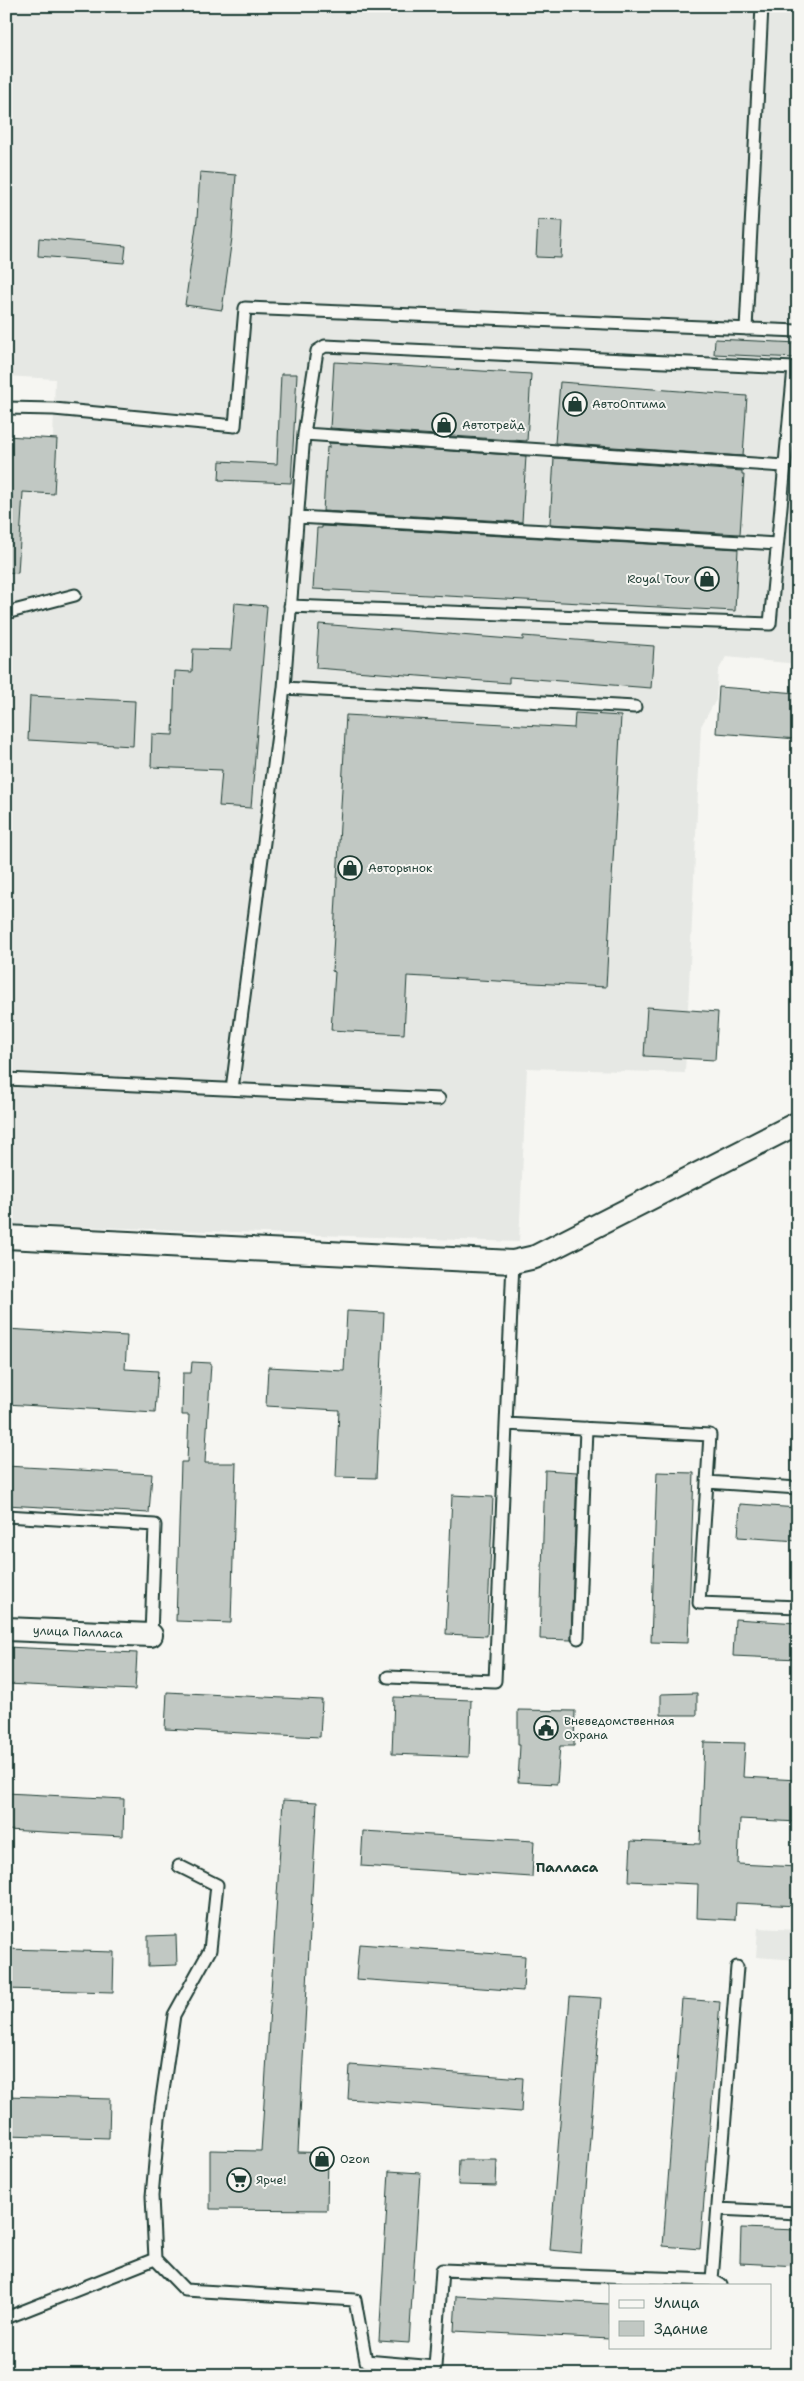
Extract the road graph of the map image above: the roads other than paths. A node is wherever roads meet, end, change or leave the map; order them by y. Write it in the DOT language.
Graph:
graph roads {
  1 [pos="762,6"];
  2 [pos="746,329"];
  3 [pos="798,331"];
  4 [pos="6,408"];
  5 [pos="304,434"];
  6 [pos="784,466"];
  7 [pos="297,517"];
  8 [pos="777,544"];
  9 [pos="75,595"];
  10 [pos="290,606"];
  11 [pos="6,613"];
  12 [pos="284,688"];
  13 [pos="635,708"];
  14 [pos="6,1079"];
  15 [pos="232,1089"];
  16 [pos="439,1099"];
  17 [pos="798,1123"];
  18 [pos="6,1237"];
  19 [pos="513,1262"];
  20 [pos="506,1424"];
  21 [pos="586,1428"];
  22 [pos="707,1482"];
  23 [pos="798,1488"];
  24 [pos="6,1516"];
  25 [pos="798,1607"];
  26 [pos="6,1628"];
  27 [pos="152,1635"];
  28 [pos="578,1638"];
  29 [pos="388,1677"];
  30 [pos="179,1866"];
  31 [pos="737,1967"];
  32 [pos="718,2209"];
  33 [pos="798,2213"];
  34 [pos="155,2259"];
  35 [pos="716,2282"];
  36 [pos="6,2318"];
  1 -- 2 [label="lane"];
  2 -- 3 [label="lane"];
  2 -- 4 [label="lane"];
  5 -- 6 [label="lane"];
  5 -- 6 [label="lane"];
  5 -- 7 [label="lane"];
  6 -- 8 [label="lane"];
  7 -- 8 [label="lane"];
  7 -- 10 [label="lane"];
  8 -- 10 [label="lane"];
  9 -- 11 [label="lane"];
  10 -- 12 [label="lane"];
  12 -- 13 [label="lane"];
  12 -- 15 [label="lane"];
  14 -- 15 [label="lane"];
  15 -- 16 [label="lane"];
  17 -- 19 [label="street"];
  18 -- 19 [label="street"];
  19 -- 20 [label="lane"];
  20 -- 21 [label="lane"];
  20 -- 29 [label="lane"];
  21 -- 22 [label="lane"];
  21 -- 28 [label="lane"];
  22 -- 23 [label="lane"];
  22 -- 25 [label="lane"];
  24 -- 27 [label="lane"];
  26 -- 27 [label="street, улица Палласа"];
  30 -- 34 [label="lane"];
  31 -- 32 [label="lane"];
  32 -- 33 [label="lane"];
  32 -- 35 [label="lane"];
  34 -- 35 [label="lane"];
  34 -- 36 [label="lane"];
}
